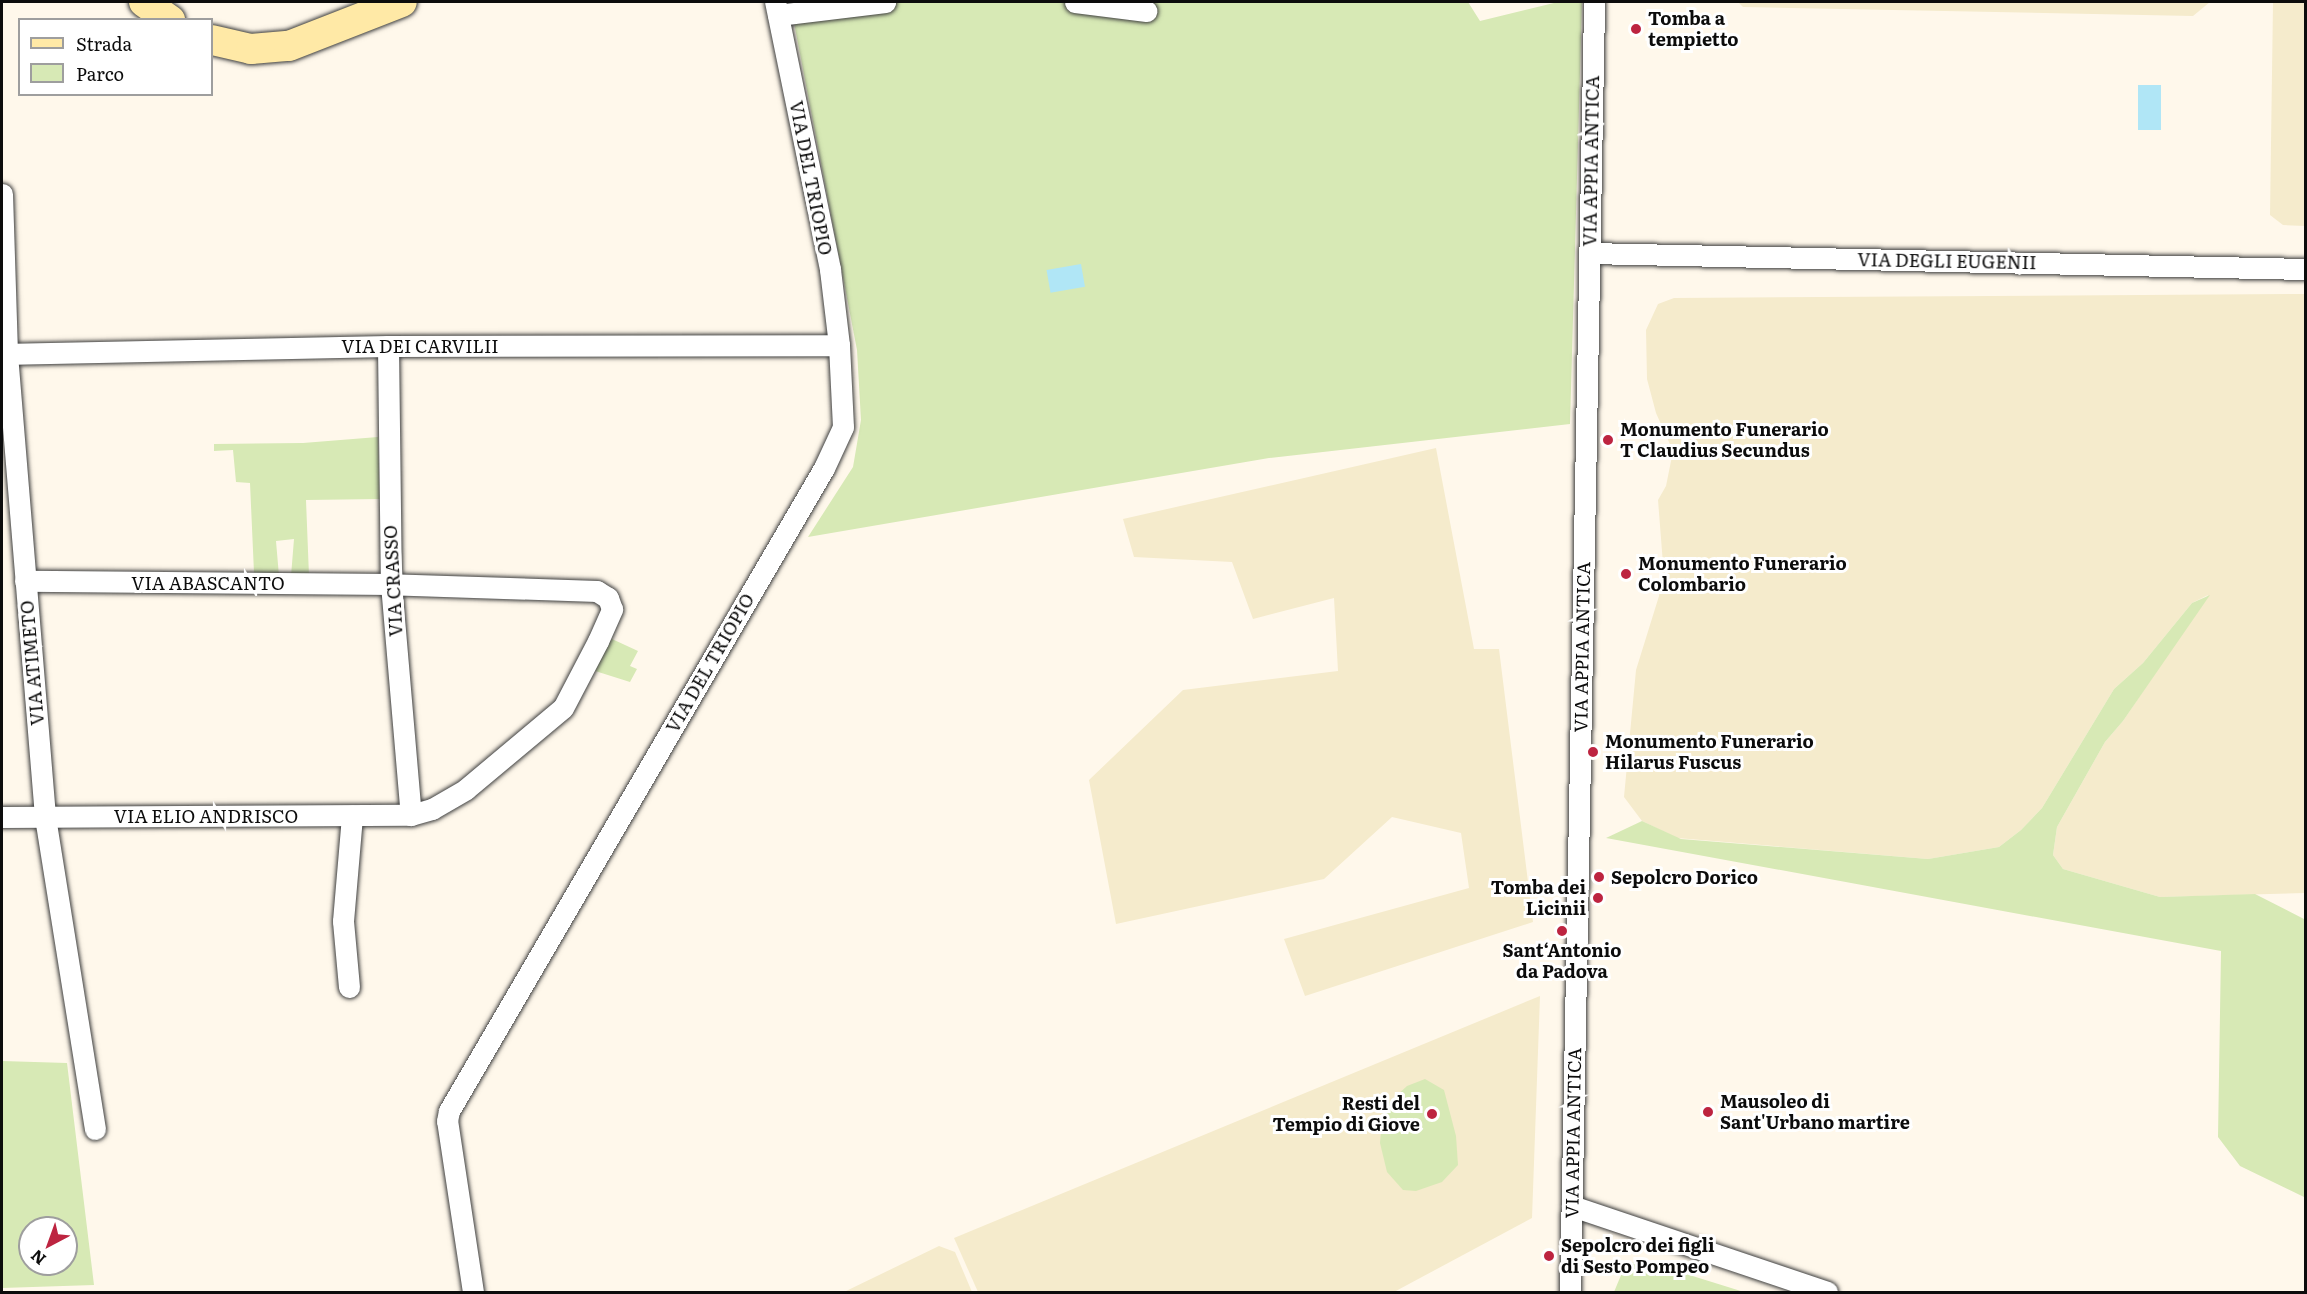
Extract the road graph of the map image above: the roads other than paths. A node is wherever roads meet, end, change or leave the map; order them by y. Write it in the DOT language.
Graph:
graph roads {
  1 [pos="144,2"];
  2 [pos="402,2"];
  3 [pos="885,2"];
  4 [pos="1075,2"];
  5 [pos="1593,2"];
  6 [pos="777,8"];
  7 [pos="1146,11"];
  8 [pos="167,18"];
  9 [pos="213,40"];
  10 [pos="2,194"];
  11 [pos="1589,254"];
  12 [pos="2306,268"];
  13 [pos="839,345"];
  14 [pos="388,346"];
  15 [pos="4,354"];
  16 [pos="25,582"];
  17 [pos="391,584"];
  18 [pos="352,815"];
  19 [pos="411,815"];
  20 [pos="2,817"];
  21 [pos="45,817"];
  22 [pos="349,987"];
  23 [pos="95,1129"];
  24 [pos="1572,1206"];
  25 [pos="473,1293"];
  26 [pos="1570,1293"];
  27 [pos="1827,1293"];
  1 -- 8 [label="main road"];
  2 -- 9 [label="main road"];
  3 -- 6 [label="street"];
  4 -- 7 [label="street"];
  5 -- 11 [label="street, VIA APPIA ANTICA"];
  6 -- 13 [label="street, VIA DEL TRIOPIO"];
  10 -- 15 [label="street, VIA ATIMETO"];
  11 -- 12 [label="street, VIA DEGLI EUGENII"];
  11 -- 24 [label="street, VIA APPIA ANTICA"];
  13 -- 14 [label="street, VIA DEI CARVILII"];
  13 -- 25 [label="street, VIA DEL TRIOPIO"];
  14 -- 15 [label="street, VIA DEI CARVILII"];
  14 -- 17 [label="street, VIA CRASSO"];
  15 -- 16 [label="street, VIA ATIMETO"];
  16 -- 17 [label="street, VIA ABASCANTO"];
  16 -- 21 [label="street, VIA ATIMETO"];
  17 -- 19 [label="street, VIA CRASSO"];
  17 -- 19 [label="street, VIA ABASCANTO"];
  18 -- 19 [label="street, VIA ELIO ANDRISCO"];
  18 -- 21 [label="street, VIA ELIO ANDRISCO"];
  18 -- 22 [label="street"];
  20 -- 21 [label="street, VIA ELIO ANDRISCO"];
  21 -- 23 [label="street, VIA ATIMETO"];
  24 -- 26 [label="street, VIA APPIA ANTICA"];
  24 -- 27 [label="street"];
}
